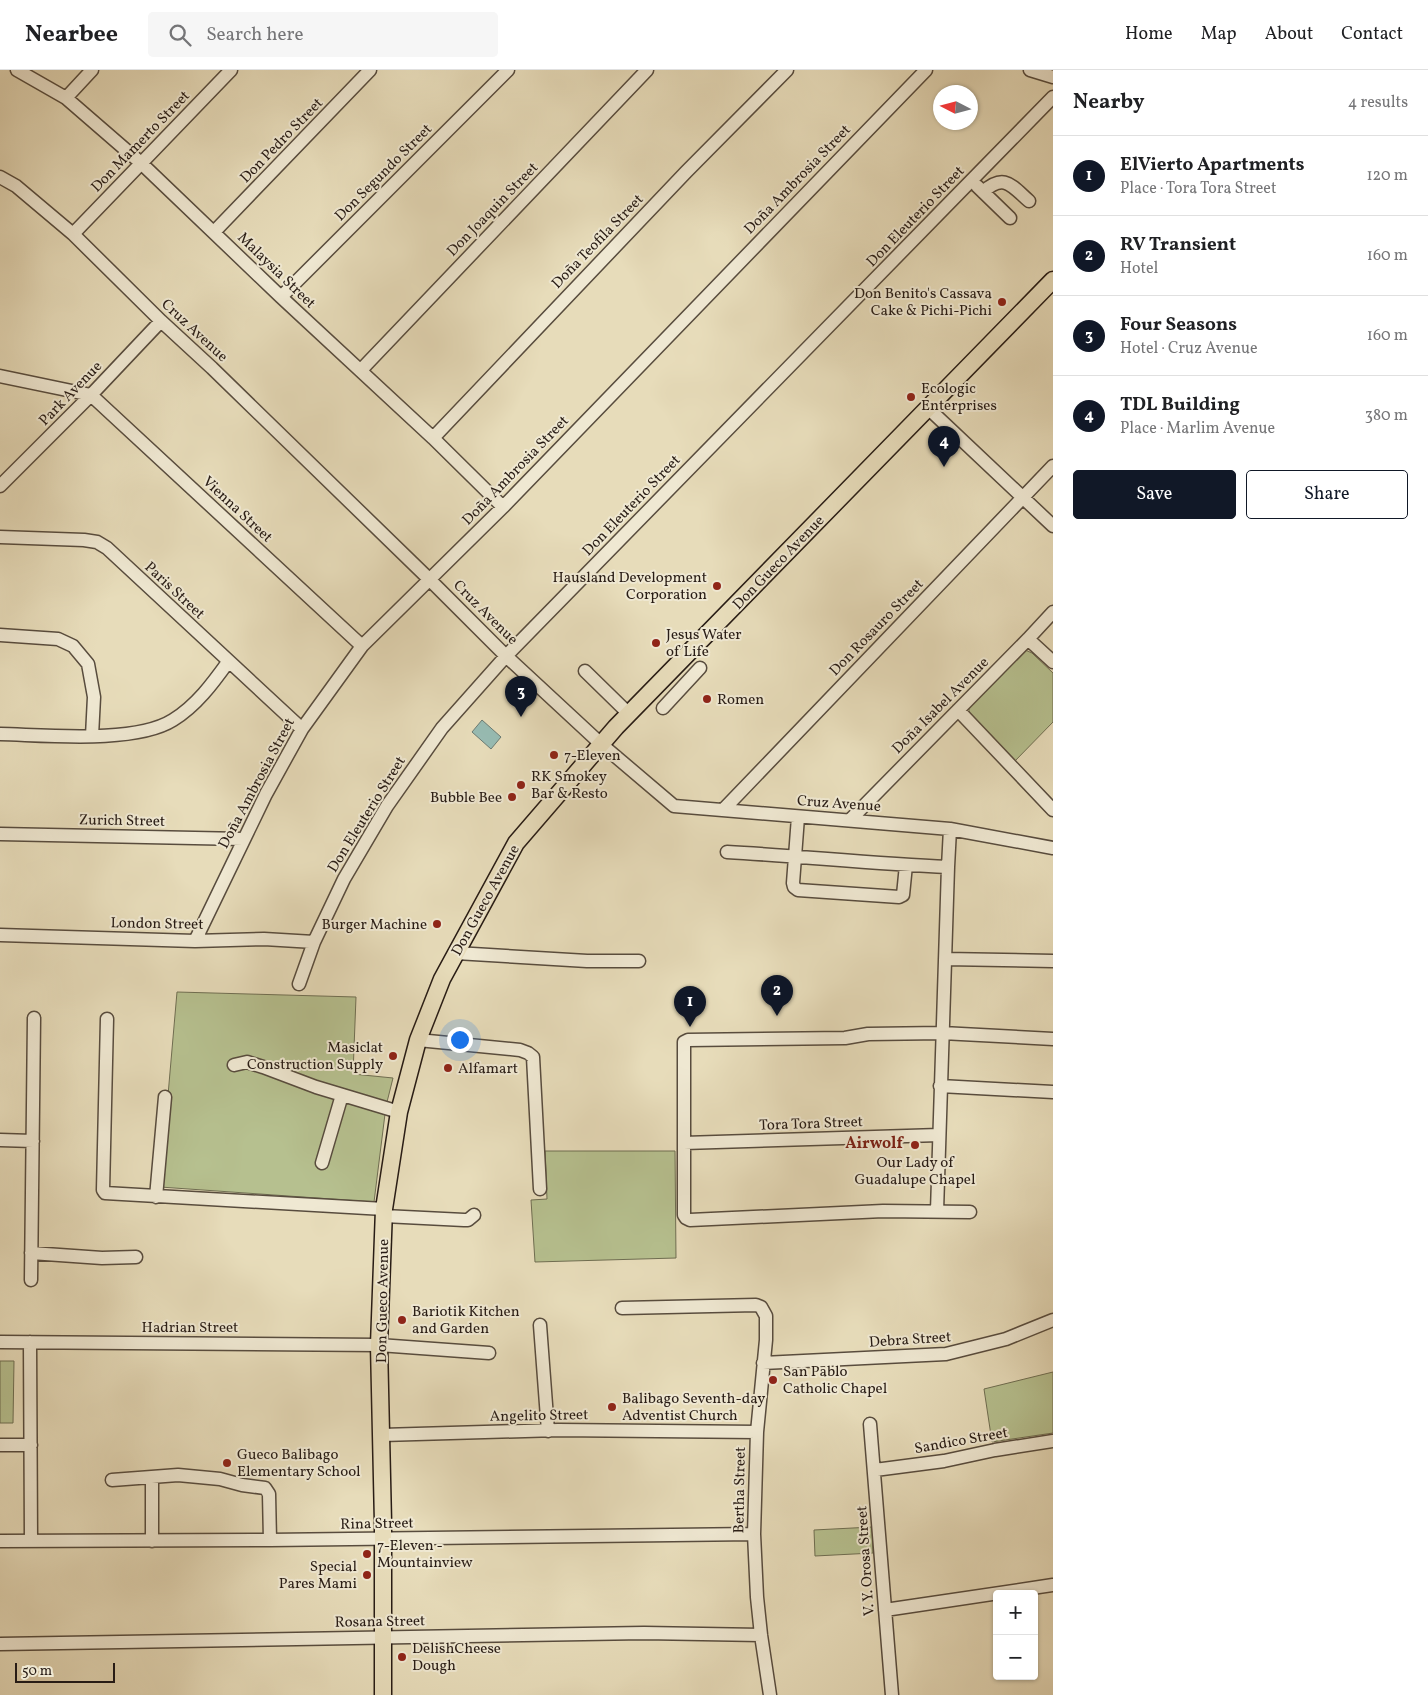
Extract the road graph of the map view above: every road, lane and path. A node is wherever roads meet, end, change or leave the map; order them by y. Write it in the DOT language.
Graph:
graph roads {
  1 [pos="17,70"];
  2 [pos="92,70"];
  3 [pos="231,70"];
  4 [pos="370,70"];
  5 [pos="508,70"];
  6 [pos="647,70"];
  7 [pos="787,70"];
  8 [pos="926,70"];
  9 [pos="1030,70"];
  10 [pos="1053,77"];
  11 [pos="1053,97"];
  12 [pos="66,98"];
  13 [pos="141,163"];
  14 [pos="0,177"];
  15 [pos="971,181"];
  16 [pos="983,192"];
  17 [pos="1028,201"];
  18 [pos="1010,218"];
  19 [pos="214,232"];
  20 [pos="73,234"];
  21 [pos="1053,280"];
  22 [pos="281,298"];
  23 [pos="161,321"];
  24 [pos="360,370"];
  25 [pos="0,376"];
  26 [pos="91,395"];
  27 [pos="929,408"];
  28 [pos="433,438"];
  29 [pos="1053,466"];
  30 [pos="0,486"];
  31 [pos="1022,498"];
  32 [pos="503,507"];
  33 [pos="1053,526"];
  34 [pos="0,537"];
  35 [pos="429,579"];
  36 [pos="1053,612"];
  37 [pos="0,635"];
  38 [pos="1028,639"];
  39 [pos="362,646"];
  40 [pos="506,656"];
  41 [pos="228,662"];
  42 [pos="1053,662"];
  43 [pos="700,668"];
  44 [pos="585,671"];
  45 [pos="663,708"];
  46 [pos="958,710"];
  47 [pos="629,714"];
  48 [pos="302,729"];
  49 [pos="0,734"];
  50 [pos="92,736"];
  51 [pos="601,744"];
  52 [pos="723,810"];
  53 [pos="1053,810"];
  54 [pos="798,817"];
  55 [pos="850,820"];
  56 [pos="950,829"];
  57 [pos="0,834"];
  58 [pos="243,839"];
  59 [pos="1053,848"];
  60 [pos="726,852"];
  61 [pos="795,856"];
  62 [pos="906,866"];
  63 [pos="948,867"];
  64 [pos="0,935"];
  65 [pos="196,941"];
  66 [pos="314,942"];
  67 [pos="456,953"];
  68 [pos="945,959"];
  69 [pos="1053,961"];
  70 [pos="639,962"];
  71 [pos="300,984"];
  72 [pos="34,1018"];
  73 [pos="107,1019"];
  74 [pos="942,1033"];
  75 [pos="418,1040"];
  76 [pos="1053,1040"];
  77 [pos="234,1065"];
  78 [pos="940,1086"];
  79 [pos="1053,1092"];
  80 [pos="342,1095"];
  81 [pos="165,1097"];
  82 [pos="399,1112"];
  83 [pos="939,1135"];
  84 [pos="0,1140"];
  85 [pos="33,1141"];
  86 [pos="684,1143"];
  87 [pos="322,1163"];
  88 [pos="540,1189"];
  89 [pos="156,1197"];
  90 [pos="937,1211"];
  91 [pos="384,1212"];
  92 [pos="970,1212"];
  93 [pos="474,1216"];
  94 [pos="32,1253"];
  95 [pos="136,1258"];
  96 [pos="31,1280"];
  97 [pos="622,1308"];
  98 [pos="1053,1320"];
  99 [pos="540,1325"];
  100 [pos="0,1342"];
  101 [pos="30,1342"];
  102 [pos="380,1345"];
  103 [pos="489,1353"];
  104 [pos="764,1363"];
  105 [pos="870,1424"];
  106 [pos="548,1430"];
  107 [pos="757,1432"];
  108 [pos="382,1435"];
  109 [pos="1053,1441"];
  110 [pos="0,1445"];
  111 [pos="31,1445"];
  112 [pos="875,1470"];
  113 [pos="152,1477"];
  114 [pos="112,1480"];
  115 [pos="754,1534"];
  116 [pos="383,1539"];
  117 [pos="270,1540"];
  118 [pos="0,1541"];
  119 [pos="31,1541"];
  120 [pos="152,1541"];
  121 [pos="1053,1585"];
  122 [pos="885,1610"];
  123 [pos="761,1635"];
  124 [pos="383,1637"];
  125 [pos="0,1644"];
  126 [pos="383,1695"];
  127 [pos="770,1695"];
  128 [pos="892,1695"];
  1 -- 12 [label="street, Malaysia Street"];
  2 -- 12 [label="street"];
  3 -- 13 [label="street, Don Mamerto Street"];
  4 -- 19 [label="street, Don Pedro Street"];
  5 -- 22 [label="street, Don Segundo Street"];
  6 -- 24 [label="street, Don Joaquin Street"];
  7 -- 28 [label="street, Doña Teofila Street"];
  8 -- 32 [label="street, Doña Ambrosia Street"];
  9 -- 10 [label="street"];
  11 -- 15 [label="street, Don Eleuterio Street"];
  12 -- 13 [label="street, Malaysia Street"];
  13 -- 19 [label="street, Malaysia Street"];
  13 -- 20 [label="street, Don Mamerto Street"];
  14 -- 20 [label="street, Cruz Avenue"];
  15 -- 16 [label="street"];
  15 -- 40 [label="street, Don Eleuterio Street"];
  16 -- 17 [label="street"];
  16 -- 18 [label="street"];
  19 -- 22 [label="street, Malaysia Street"];
  20 -- 23 [label="street, Cruz Avenue"];
  21 -- 27 [label="main road, Don Gueco Avenue"];
  22 -- 24 [label="street, Malaysia Street"];
  23 -- 26 [label="street, Park Avenue"];
  23 -- 35 [label="street, Cruz Avenue"];
  24 -- 28 [label="street, Malaysia Street"];
  25 -- 26 [label="street"];
  26 -- 30 [label="street, Park Avenue"];
  26 -- 39 [label="street, Vienna Street"];
  27 -- 31 [label="street"];
  27 -- 47 [label="main road, Don Gueco Avenue"];
  28 -- 32 [label="street, Malaysia Street"];
  29 -- 31 [label="street, Don Rosauro Street"];
  31 -- 33 [label="street"];
  31 -- 52 [label="street, Don Rosauro Street"];
  32 -- 35 [label="street, Doña Ambrosia Street"];
  34 -- 41 [label="street, Paris Street"];
  35 -- 39 [label="street, Doña Ambrosia Street"];
  35 -- 40 [label="street, Cruz Avenue"];
  36 -- 38 [label="street, Doña Isabel Avenue"];
  37 -- 50 [label="street"];
  38 -- 42 [label="street"];
  38 -- 46 [label="street, Doña Isabel Avenue"];
  39 -- 48 [label="street, Doña Ambrosia Street"];
  40 -- 51 [label="street, Cruz Avenue"];
  40 -- 66 [label="street, Don Eleuterio Street"];
  41 -- 48 [label="street, Paris Street"];
  41 -- 50 [label="street"];
  43 -- 45 [label="street"];
  44 -- 47 [label="street"];
  46 -- 53 [label="street"];
  46 -- 55 [label="street, Doña Isabel Avenue"];
  47 -- 51 [label="main road, Don Gueco Avenue"];
  48 -- 58 [label="street, Doña Ambrosia Street"];
  49 -- 50 [label="street"];
  51 -- 52 [label="street, Cruz Avenue"];
  51 -- 67 [label="main road, Don Gueco Avenue"];
  52 -- 54 [label="street, Cruz Avenue"];
  54 -- 55 [label="street, Cruz Avenue"];
  54 -- 61 [label="street"];
  55 -- 56 [label="street, Cruz Avenue"];
  56 -- 59 [label="street, Cruz Avenue"];
  56 -- 63 [label="street"];
  57 -- 58 [label="street, Zurich Street"];
  58 -- 65 [label="street, Doña Ambrosia Street"];
  60 -- 61 [label="street"];
  61 -- 62 [label="street"];
  61 -- 62 [label="street"];
  62 -- 63 [label="street"];
  63 -- 68 [label="street"];
  64 -- 65 [label="street, London Street"];
  65 -- 66 [label="street, London Street"];
  66 -- 71 [label="street, Don Eleuterio Street"];
  67 -- 70 [label="street"];
  67 -- 75 [label="main road, Don Gueco Avenue"];
  68 -- 69 [label="street"];
  68 -- 74 [label="street"];
  72 -- 85 [label="street"];
  73 -- 89 [label="street"];
  74 -- 76 [label="street"];
  74 -- 78 [label="street"];
  74 -- 86 [label="street"];
  75 -- 82 [label="main road, Don Gueco Avenue"];
  75 -- 88 [label="street"];
  77 -- 80 [label="street"];
  78 -- 79 [label="street"];
  78 -- 83 [label="street"];
  80 -- 82 [label="street"];
  80 -- 87 [label="street"];
  81 -- 89 [label="street"];
  82 -- 91 [label="main road, Don Gueco Avenue"];
  83 -- 86 [label="street, Tora Tora Street"];
  83 -- 90 [label="street"];
  84 -- 85 [label="street"];
  85 -- 94 [label="street"];
  86 -- 90 [label="street"];
  89 -- 91 [label="street"];
  90 -- 92 [label="street"];
  91 -- 93 [label="street"];
  91 -- 102 [label="main road, Don Gueco Avenue"];
  94 -- 95 [label="street"];
  94 -- 96 [label="street"];
  97 -- 104 [label="street, Bertha Street"];
  98 -- 104 [label="street, Debra Street"];
  99 -- 106 [label="street"];
  100 -- 101 [label="street, Hadrian Street"];
  101 -- 102 [label="street, Hadrian Street"];
  101 -- 111 [label="street"];
  102 -- 103 [label="street, Hadrian Street"];
  102 -- 108 [label="main road, Don Gueco Avenue"];
  104 -- 107 [label="street, Bertha Street"];
  105 -- 112 [label="street, V. Y. Orosa Street"];
  106 -- 107 [label="street, Angelito Street"];
  106 -- 108 [label="street, Angelito Street"];
  107 -- 115 [label="street, Bertha Street"];
  108 -- 116 [label="main road, Don Gueco Avenue"];
  109 -- 112 [label="street, Sandico Street"];
  110 -- 111 [label="street"];
  111 -- 119 [label="street"];
  112 -- 122 [label="street, V. Y. Orosa Street"];
  113 -- 114 [label="street"];
  113 -- 117 [label="street"];
  113 -- 120 [label="street"];
  115 -- 116 [label="street, Rina Street"];
  115 -- 123 [label="street, Bertha Street"];
  116 -- 117 [label="street, Rina Street"];
  116 -- 124 [label="main road, Don Gueco Avenue"];
  117 -- 120 [label="street, Rina Street"];
  118 -- 119 [label="street, Rina Street"];
  119 -- 120 [label="street, Rina Street"];
  121 -- 122 [label="street"];
  122 -- 128 [label="street, V. Y. Orosa Street"];
  123 -- 124 [label="street, Rosana Street"];
  123 -- 127 [label="street, Bertha Street"];
  124 -- 125 [label="street, Rosana Street"];
  124 -- 126 [label="main road, Don Gueco Avenue"];
}
